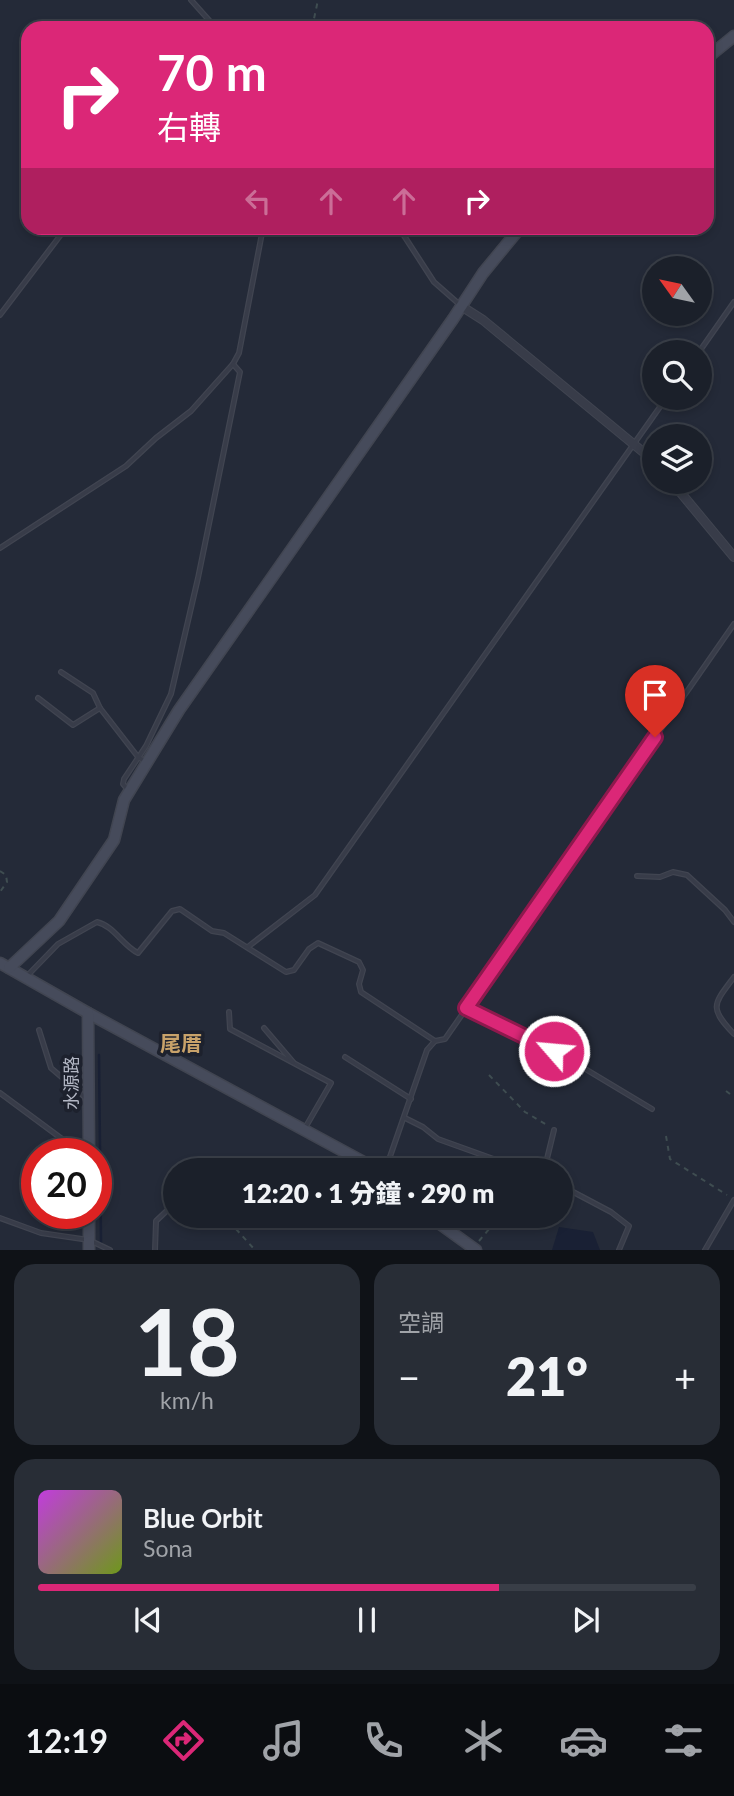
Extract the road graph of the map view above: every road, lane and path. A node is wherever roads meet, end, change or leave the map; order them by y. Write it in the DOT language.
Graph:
graph roads {
  1 [pos="191,0"];
  2 [pos="318,0"];
  3 [pos="210,21"];
  4 [pos="314,21"];
  5 [pos="734,36"];
  6 [pos="714,52"];
  7 [pos="61,235"];
  8 [pos="262,235"];
  9 [pos="404,235"];
  10 [pos="514,235"];
  11 [pos="734,302"];
  12 [pos="461,306"];
  13 [pos="0,314"];
  14 [pos="707,340"];
  15 [pos="233,364"];
  16 [pos="658,410"];
  17 [pos="634,444"];
  18 [pos="642,451"];
  19 [pos="682,494"];
  20 [pos="0,548"];
  21 [pos="734,557"];
  22 [pos="734,624"];
  23 [pos="61,672"];
  24 [pos="38,698"];
  25 [pos="100,708"];
  26 [pos="143,760"];
  27 [pos="0,871"];
  28 [pos="637,876"];
  29 [pos="0,892"];
  30 [pos="734,922"];
  31 [pos="249,946"];
  32 [pos="5,966"];
  33 [pos="26,977"];
  34 [pos="734,977"];
  35 [pos="466,1008"];
  36 [pos="229,1012"];
  37 [pos="88,1013"];
  38 [pos="264,1028"];
  39 [pos="39,1030"];
  40 [pos="734,1034"];
  41 [pos="435,1041"];
  42 [pos="345,1057"];
  43 [pos="294,1064"];
  44 [pos="489,1074"];
  45 [pos="726,1091"];
  46 [pos="0,1093"];
  47 [pos="734,1097"];
  48 [pos="411,1099"];
  49 [pos="88,1100"];
  50 [pos="652,1109"];
  51 [pos="405,1118"];
  52 [pos="304,1130"];
  53 [pos="554,1130"];
  54 [pos="666,1136"];
  55 [pos="61,1138"];
  56 [pos="89,1138"];
  57 [pos="358,1158"];
  58 [pos="388,1158"];
  59 [pos="491,1158"];
  60 [pos="547,1158"];
  61 [pos="573,1192"];
  62 [pos="734,1200"];
  63 [pos="163,1214"];
  64 [pos="0,1218"];
  65 [pos="446,1228"];
  66 [pos="491,1228"];
  67 [pos="236,1229"];
  68 [pos="89,1245"];
  69 [pos="475,1248"];
  70 [pos="110,1250"];
  71 [pos="155,1250"];
  72 [pos="255,1250"];
  73 [pos="619,1250"];
  74 [pos="705,1250"];
  1 -- 3 [label="lane"];
  2 -- 4 [label="path"];
  5 -- 6 [label="street"];
  7 -- 13 [label="lane"];
  8 -- 15 [label="lane"];
  9 -- 12 [label="lane"];
  10 -- 12 [label="street"];
  11 -- 14 [label="lane"];
  12 -- 17 [label="street"];
  12 -- 26 [label="street"];
  15 -- 20 [label="lane"];
  15 -- 26 [label="lane"];
  16 -- 17 [label="lane"];
  17 -- 18 [label="street"];
  17 -- 31 [label="lane"];
  19 -- 21 [label="street"];
  22 -- 35 [label="lane"];
  23 -- 25 [label="lane"];
  24 -- 25 [label="lane"];
  25 -- 26 [label="lane"];
  26 -- 32 [label="street"];
  27 -- 29 [label="path"];
  28 -- 30 [label="lane"];
  31 -- 33 [label="lane"];
  31 -- 41 [label="lane"];
  32 -- 33 [label="street"];
  33 -- 37 [label="street"];
  34 -- 40 [label="lane"];
  35 -- 41 [label="lane"];
  35 -- 50 [label="lane"];
  36 -- 43 [label="lane"];
  37 -- 49 [label="street, 水源路"];
  37 -- 52 [label="street"];
  38 -- 43 [label="lane"];
  39 -- 49 [label="lane"];
  41 -- 48 [label="lane"];
  42 -- 48 [label="lane"];
  43 -- 52 [label="lane"];
  44 -- 53 [label="path"];
  45 -- 47 [label="path"];
  46 -- 55 [label="lane"];
  48 -- 51 [label="lane"];
  49 -- 56 [label="street, 水源路"];
  51 -- 58 [label="lane"];
  51 -- 59 [label="lane"];
  52 -- 57 [label="street"];
  53 -- 60 [label="lane"];
  54 -- 62 [label="path"];
  61 -- 73 [label="lane"];
  62 -- 74 [label="lane"];
  63 -- 71 [label="lane"];
  64 -- 68 [label="lane"];
  65 -- 69 [label="street"];
  66 -- 69 [label="path"];
  67 -- 72 [label="path"];
  68 -- 70 [label="lane"];
}
